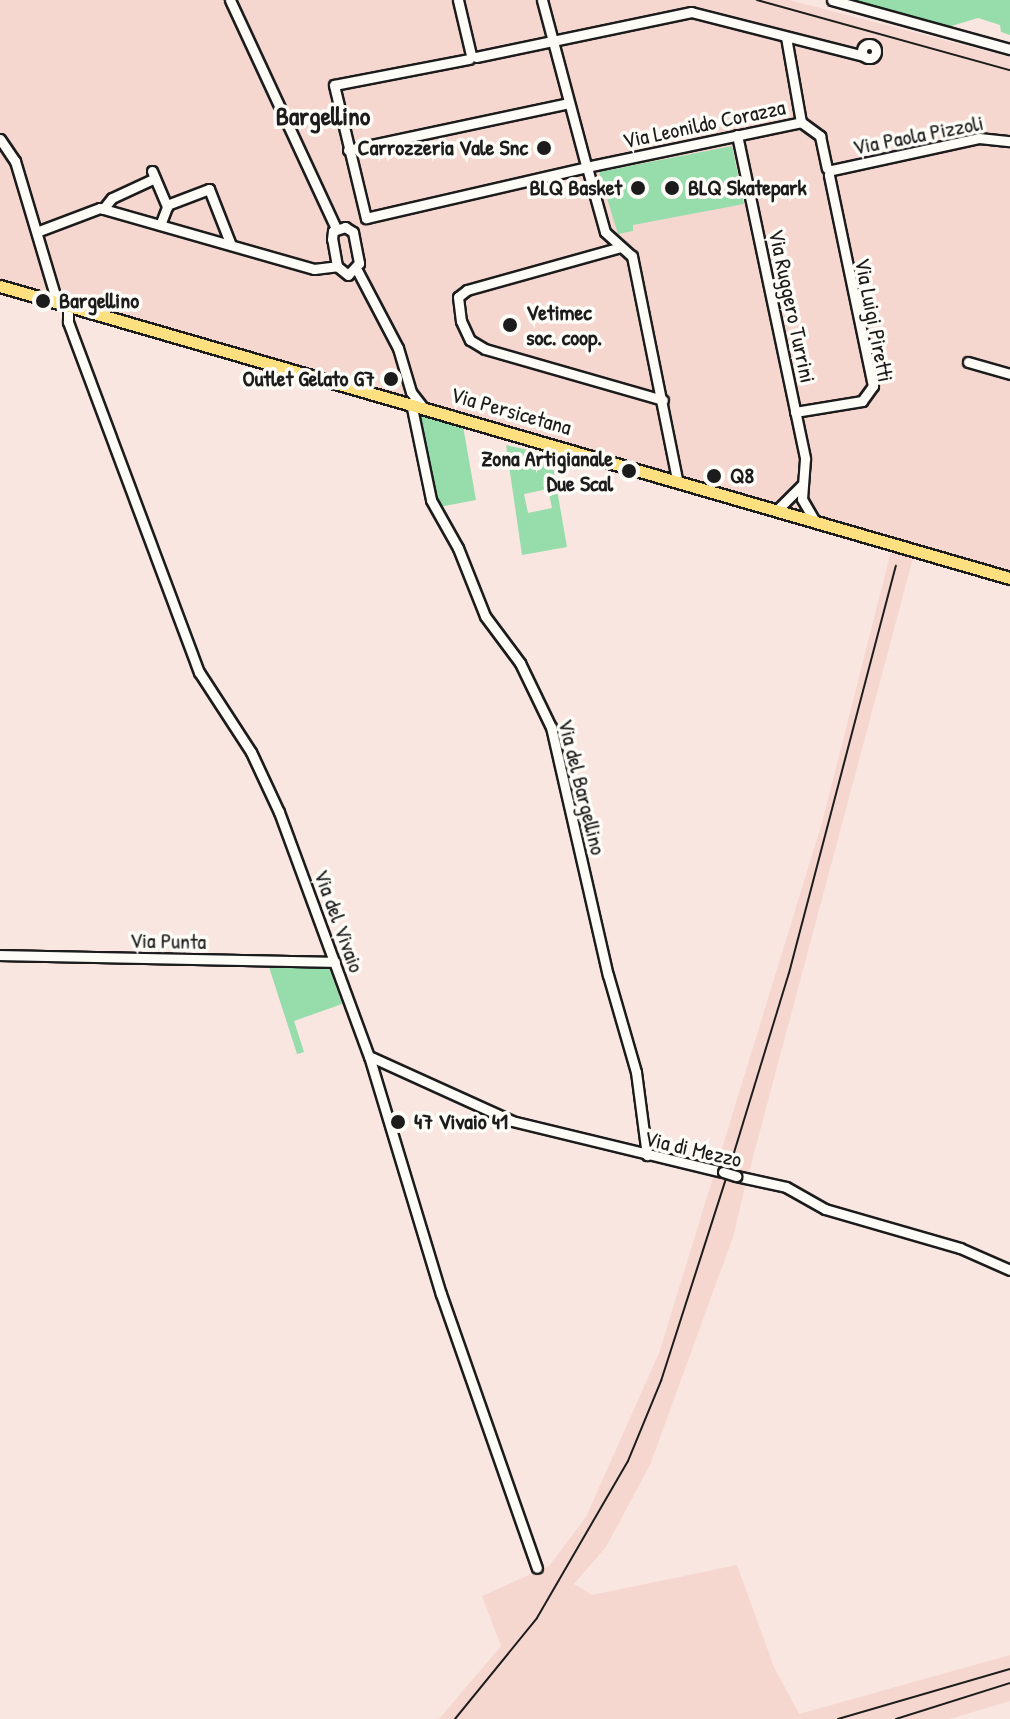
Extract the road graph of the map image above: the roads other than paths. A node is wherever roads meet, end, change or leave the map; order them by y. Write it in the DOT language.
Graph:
graph roads {
  1 [pos="230,0"];
  2 [pos="458,0"];
  3 [pos="542,0"];
  4 [pos="832,0"];
  5 [pos="786,37"];
  6 [pos="552,41"];
  7 [pos="1010,49"];
  8 [pos="863,56"];
  9 [pos="472,57"];
  10 [pos="569,103"];
  11 [pos="801,122"];
  12 [pos="737,135"];
  13 [pos="820,136"];
  14 [pos="0,139"];
  15 [pos="1010,141"];
  16 [pos="348,150"];
  17 [pos="586,167"];
  18 [pos="830,170"];
  19 [pos="167,205"];
  20 [pos="103,209"];
  21 [pos="366,218"];
  22 [pos="160,225"];
  23 [pos="336,228"];
  24 [pos="39,231"];
  25 [pos="353,232"];
  26 [pos="231,245"];
  27 [pos="621,247"];
  28 [pos="337,266"];
  29 [pos="357,270"];
  30 [pos="0,286"];
  31 [pos="62,304"];
  32 [pos="968,362"];
  33 [pos="1010,374"];
  34 [pos="406,376"];
  35 [pos="389,397"];
  36 [pos="663,400"];
  37 [pos="417,405"];
  38 [pos="795,412"];
  39 [pos="677,480"];
  40 [pos="802,485"];
  41 [pos="778,509"];
  42 [pos="814,520"];
  43 [pos="1010,578"];
  44 [pos="0,955"];
  45 [pos="335,962"];
  46 [pos="369,1056"];
  47 [pos="647,1155"];
  48 [pos="1010,1270"];
  49 [pos="537,1568"];
  1 -- 23 [label="street"];
  2 -- 9 [label="street"];
  3 -- 6 [label="street"];
  4 -- 7 [label="street"];
  5 -- 6 [label="street"];
  5 -- 8 [label="street"];
  5 -- 11 [label="street"];
  6 -- 9 [label="street"];
  6 -- 10 [label="street"];
  9 -- 16 [label="street"];
  10 -- 16 [label="street"];
  10 -- 17 [label="street"];
  11 -- 12 [label="street, Via Leonildo Corazza"];
  11 -- 13 [label="street, Via Leonildo Corazza"];
  12 -- 17 [label="street, Via Leonildo Corazza"];
  12 -- 38 [label="street, Via Ruggero Turrini"];
  13 -- 18 [label="street, Via Luigi Piretti"];
  14 -- 24 [label="street, Via del Vivaio"];
  15 -- 18 [label="street, Via Paola Pizzoli"];
  16 -- 21 [label="street"];
  17 -- 21 [label="street, Via Leonildo Corazza"];
  17 -- 27 [label="street"];
  18 -- 38 [label="street, Via Luigi Piretti"];
  19 -- 20 [label="street"];
  19 -- 22 [label="street"];
  19 -- 26 [label="street"];
  20 -- 22 [label="street"];
  20 -- 24 [label="street"];
  21 -- 25 [label="street"];
  22 -- 26 [label="street"];
  23 -- 25 [label="street"];
  23 -- 28 [label="street"];
  24 -- 31 [label="street, Via del Vivaio"];
  25 -- 29 [label="street"];
  26 -- 28 [label="street"];
  27 -- 36 [label="street"];
  27 -- 36 [label="street"];
  28 -- 29 [label="street"];
  29 -- 34 [label="street, Via del Bargellino"];
  30 -- 31 [label="main road, Via Persicetana"];
  31 -- 35 [label="main road, Via Persicetana"];
  31 -- 45 [label="street, Via del Vivaio"];
  32 -- 33 [label="street"];
  34 -- 35 [label="street"];
  34 -- 37 [label="street, Via del Bargellino"];
  35 -- 37 [label="main road, Via Persicetana"];
  36 -- 39 [label="street"];
  37 -- 39 [label="main road, Via Persicetana"];
  37 -- 47 [label="street, Via del Bargellino"];
  38 -- 40 [label="street, Via Ruggero Turrini"];
  39 -- 41 [label="main road, Via Persicetana"];
  40 -- 41 [label="street"];
  40 -- 42 [label="street, Via Ruggero Turrini"];
  41 -- 42 [label="main road, Via Persicetana"];
  42 -- 43 [label="main road, Via Persicetana"];
  44 -- 45 [label="street, Via Punta"];
  45 -- 46 [label="street, Via del Vivaio"];
  46 -- 47 [label="street, Via di Mezzo"];
  46 -- 49 [label="street, Via del Vivaio"];
  47 -- 48 [label="street, Via di Mezzo, bridge"];
}
